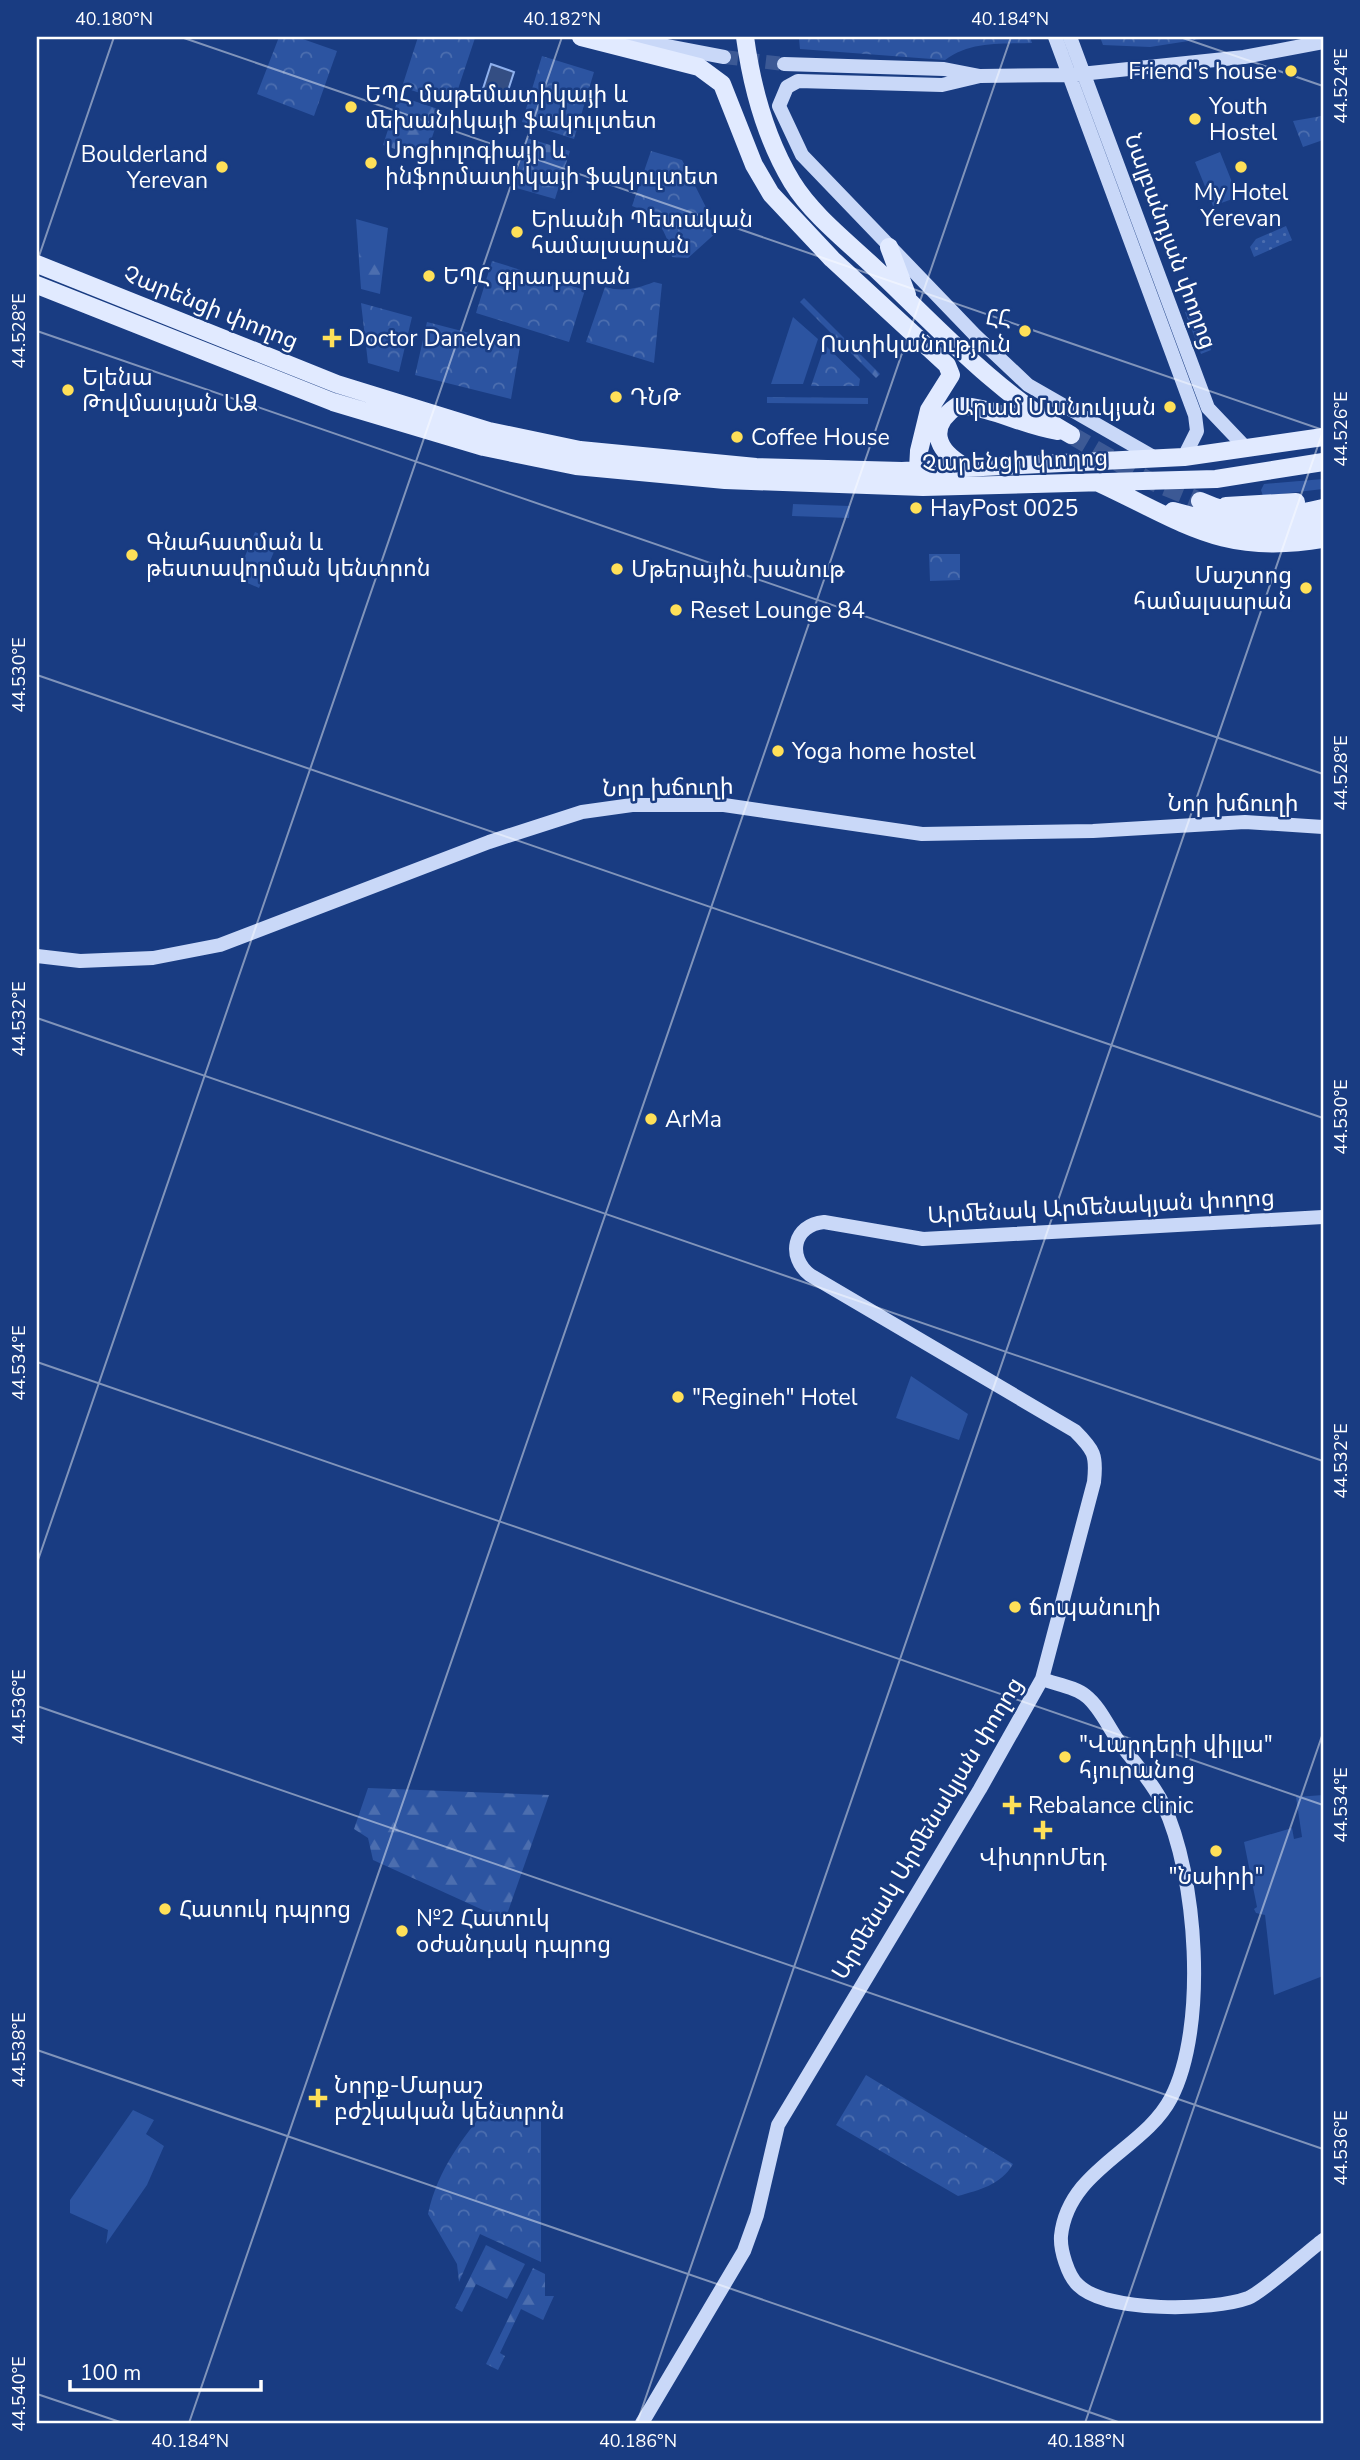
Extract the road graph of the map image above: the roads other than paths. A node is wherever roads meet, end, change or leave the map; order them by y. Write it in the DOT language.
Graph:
graph roads {
  1 [pos="581,37"];
  2 [pos="619,37"];
  3 [pos="745,37"];
  4 [pos="1055,37"];
  5 [pos="1070,37"];
  6 [pos="1323,42"];
  7 [pos="724,57"];
  8 [pos="785,64"];
  9 [pos="1078,74"];
  10 [pos="980,76"];
  11 [pos="889,247"];
  12 [pos="37,264"];
  13 [pos="852,275"];
  14 [pos="37,285"];
  15 [pos="910,301"];
  16 [pos="1323,437"];
  17 [pos="486,439"];
  18 [pos="1247,449"];
  19 [pos="1184,457"];
  20 [pos="1157,459"];
  21 [pos="1323,462"];
  22 [pos="964,466"];
  23 [pos="918,469"];
  24 [pos="1096,482"];
  25 [pos="1323,497"];
  26 [pos="1147,506"];
  27 [pos="1323,508"];
  28 [pos="1323,523"];
  29 [pos="1323,539"];
  30 [pos="1323,827"];
  31 [pos="37,956"];
  32 [pos="1323,1217"];
  33 [pos="1042,1679"];
  34 [pos="1323,2240"];
  35 [pos="642,2423"];
  1 -- 13 [label="main road"];
  2 -- 7 [label="main road"];
  3 -- 15 [label="main road"];
  4 -- 9 [label="main road, Նալբանդյան փողոց"];
  5 -- 9 [label="main road, Նալբանդյան փողոց"];
  6 -- 9 [label="main road"];
  8 -- 10 [label="main road"];
  9 -- 10 [label="main road"];
  9 -- 18 [label="main road, Նալբանդյան փողոց"];
  9 -- 19 [label="main road, Նալբանդյան փողոց"];
  10 -- 11 [label="main road"];
  11 -- 15 [label="main road"];
  11 -- 20 [label="main road"];
  12 -- 17 [label="main road, Չարենցի փողոց"];
  13 -- 15 [label="main road"];
  13 -- 23 [label="main road"];
  14 -- 17 [label="main road, Չարենցի փողոց"];
  15 -- 22 [label="main road"];
  16 -- 18 [label="main road, Չարենցի փողոց"];
  17 -- 23 [label="main road, Չարենցի փողոց"];
  17 -- 24 [label="main road, Չարենցի փողոց"];
  18 -- 19 [label="main road, Չարենցի փողոց"];
  19 -- 20 [label="main road, Չարենցի փողոց"];
  20 -- 22 [label="main road, Չարենցի փողոց"];
  21 -- 24 [label="main road, Չարենցի փողոց"];
  22 -- 23 [label="main road, Չարենցի փողոց"];
  24 -- 26 [label="main road"];
  25 -- 27 [label="main road"];
  26 -- 28 [label="main road"];
  26 -- 29 [label="main road"];
  30 -- 31 [label="main road, Նոր խճուղի"];
  32 -- 33 [label="main road, Արմենակ Արմենակյան փողոց"];
  33 -- 34 [label="main road"];
  33 -- 35 [label="main road, Արմենակ Արմենակյան փողոց"];
}
